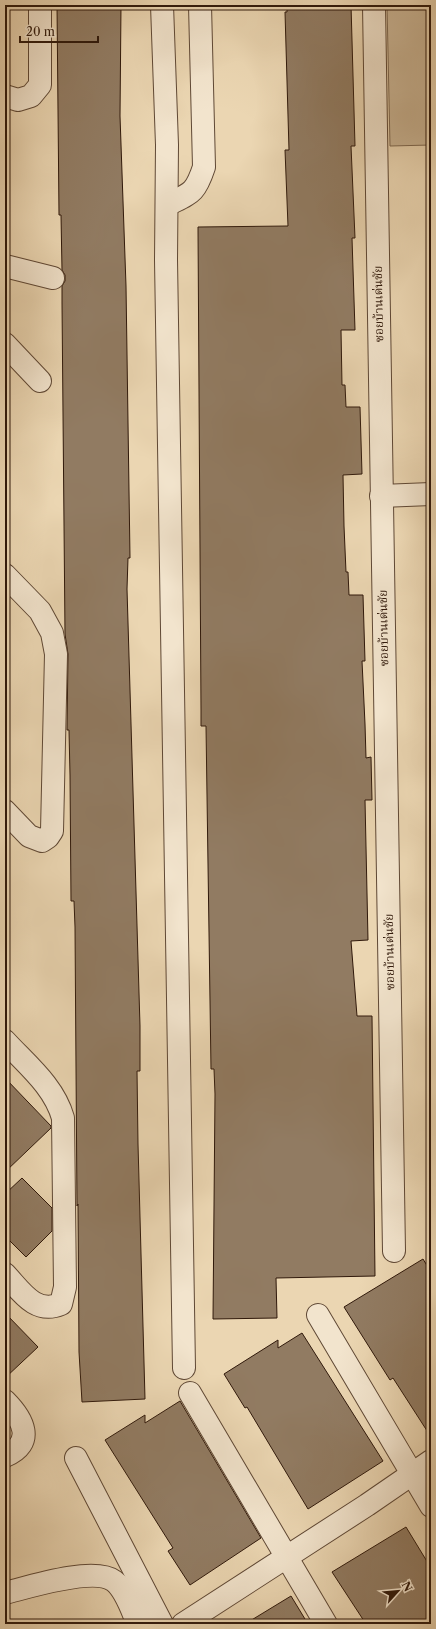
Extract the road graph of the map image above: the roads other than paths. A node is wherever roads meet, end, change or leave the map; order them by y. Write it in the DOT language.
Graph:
graph roads {
  1 [pos="40,5"];
  2 [pos="162,5"];
  3 [pos="200,5"];
  4 [pos="374,5"];
  5 [pos="5,96"];
  6 [pos="167,205"];
  7 [pos="5,266"];
  8 [pos="53,278"];
  9 [pos="5,344"];
  10 [pos="40,381"];
  11 [pos="431,494"];
  12 [pos="381,496"];
  13 [pos="5,575"];
  14 [pos="5,811"];
  15 [pos="5,1041"];
  16 [pos="394,1251"];
  17 [pos="5,1274"];
  18 [pos="318,1315"];
  19 [pos="184,1368"];
  20 [pos="190,1393"];
  21 [pos="5,1401"];
  22 [pos="5,1456"];
  23 [pos="76,1458"];
  24 [pos="431,1461"];
  25 [pos="412,1474"];
  26 [pos="431,1506"];
  27 [pos="287,1557"];
  28 [pos="5,1593"];
  29 [pos="138,1624"];
  30 [pos="162,1624"];
  31 [pos="183,1624"];
  32 [pos="326,1624"];
  1 -- 5 [label="street"];
  2 -- 6 [label="street"];
  3 -- 6 [label="street"];
  4 -- 12 [label="street, ซอยบ้านเด่นชัย"];
  6 -- 19 [label="street"];
  7 -- 8 [label="street"];
  9 -- 10 [label="street"];
  11 -- 12 [label="street"];
  12 -- 16 [label="street, ซอยบ้านเด่นชัย"];
  13 -- 14 [label="street"];
  15 -- 17 [label="street"];
  18 -- 25 [label="street"];
  20 -- 27 [label="street"];
  21 -- 22 [label="street"];
  23 -- 30 [label="street"];
  24 -- 25 [label="street"];
  25 -- 26 [label="street"];
  25 -- 27 [label="street"];
  27 -- 31 [label="street"];
  27 -- 32 [label="street"];
  28 -- 29 [label="street"];
}
